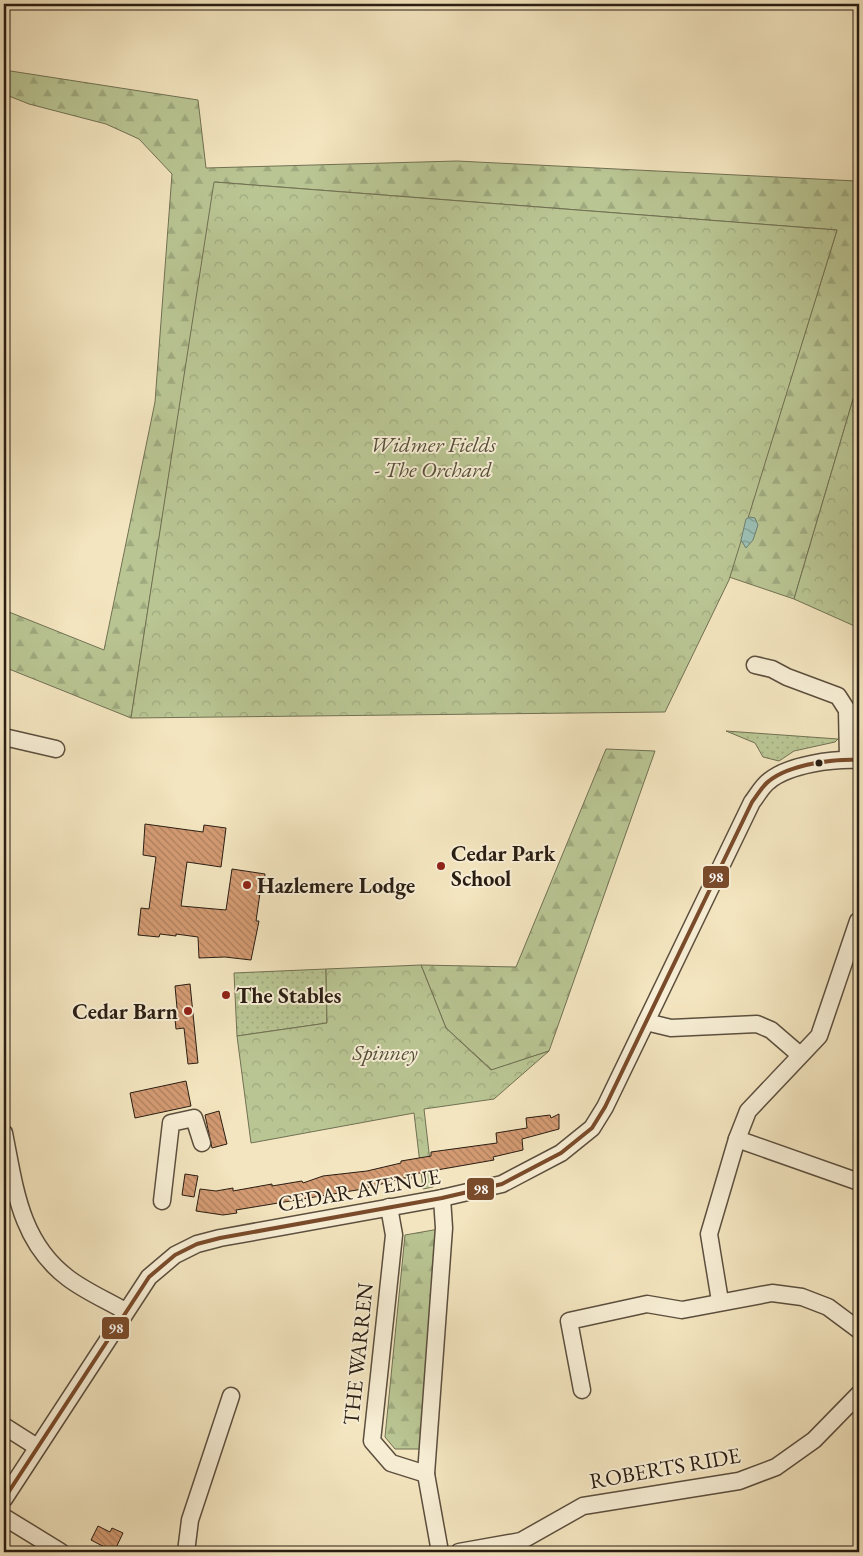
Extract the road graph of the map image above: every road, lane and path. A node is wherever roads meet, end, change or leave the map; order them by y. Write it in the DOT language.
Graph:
graph roads {
  1 [pos="755,665"];
  2 [pos="4,737"];
  3 [pos="56,749"];
  4 [pos="853,759"];
  5 [pos="858,921"];
  6 [pos="646,1022"];
  7 [pos="800,1055"];
  8 [pos="4,1134"];
  9 [pos="737,1139"];
  10 [pos="202,1143"];
  11 [pos="859,1182"];
  12 [pos="442,1198"];
  13 [pos="162,1201"];
  14 [pos="390,1207"];
  15 [pos="720,1301"];
  16 [pos="125,1311"];
  17 [pos="859,1330"];
  18 [pos="582,1390"];
  19 [pos="859,1394"];
  20 [pos="231,1396"];
  21 [pos="4,1426"];
  22 [pos="37,1447"];
  23 [pos="426,1474"];
  24 [pos="4,1500"];
  25 [pos="4,1517"];
  26 [pos="61,1552"];
  27 [pos="186,1552"];
  28 [pos="440,1552"];
  29 [pos="459,1552"];
  1 -- 4 [label="street"];
  2 -- 3 [label="street"];
  4 -- 6 [label="street, CEDAR AVENUE"];
  5 -- 7 [label="street"];
  6 -- 7 [label="street"];
  6 -- 12 [label="street, CEDAR AVENUE"];
  7 -- 9 [label="street"];
  8 -- 16 [label="street"];
  9 -- 11 [label="street"];
  9 -- 15 [label="street"];
  10 -- 13 [label="street"];
  12 -- 14 [label="street, CEDAR AVENUE"];
  12 -- 23 [label="street"];
  14 -- 16 [label="street, CEDAR AVENUE"];
  14 -- 23 [label="street, THE WARREN"];
  15 -- 17 [label="street"];
  15 -- 18 [label="street"];
  16 -- 22 [label="street, CEDAR AVENUE"];
  19 -- 29 [label="street, ROBERTS RIDE"];
  20 -- 27 [label="street"];
  21 -- 22 [label="street"];
  22 -- 24 [label="street, CEDAR AVENUE"];
  23 -- 28 [label="street"];
  25 -- 26 [label="street"];
}
